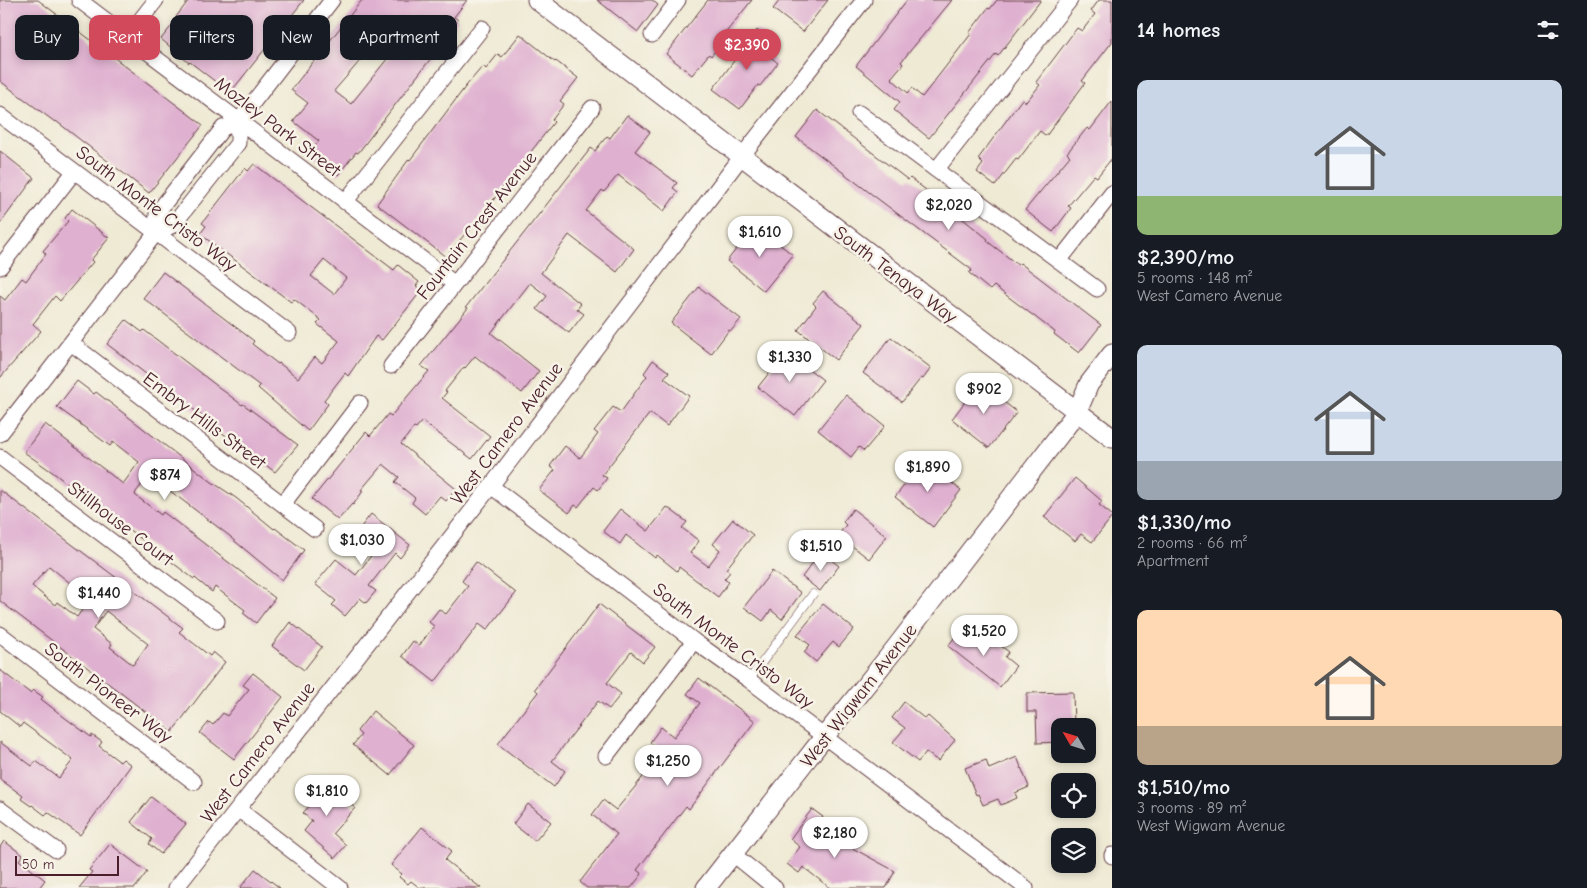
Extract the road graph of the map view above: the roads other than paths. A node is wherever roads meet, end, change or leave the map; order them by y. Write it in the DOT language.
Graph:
graph roads {
  1 [pos="79,0"];
  2 [pos="156,0"];
  3 [pos="332,0"];
  4 [pos="537,0"];
  5 [pos="678,0"];
  6 [pos="864,0"];
  7 [pos="1070,0"];
  8 [pos="99,15"];
  9 [pos="144,15"];
  10 [pos="482,28"];
  11 [pos="652,35"];
  12 [pos="157,60"];
  13 [pos="592,108"];
  14 [pos="859,113"];
  15 [pos="0,115"];
  16 [pos="238,122"];
  17 [pos="742,156"];
  18 [pos="936,170"];
  19 [pos="74,172"];
  20 [pos="1112,193"];
  21 [pos="345,202"];
  22 [pos="156,233"];
  23 [pos="1059,261"];
  24 [pos="0,267"];
  25 [pos="455,284"];
  26 [pos="1096,289"];
  27 [pos="289,333"];
  28 [pos="71,343"];
  29 [pos="1112,354"];
  30 [pos="391,366"];
  31 [pos="360,403"];
  32 [pos="1078,412"];
  33 [pos="0,434"];
  34 [pos="1112,438"];
  35 [pos="0,457"];
  36 [pos="491,486"];
  37 [pos="283,504"];
  38 [pos="315,529"];
  39 [pos="813,594"];
  40 [pos="217,621"];
  41 [pos="0,634"];
  42 [pos="694,642"];
  43 [pos="749,680"];
  44 [pos="824,737"];
  45 [pos="606,756"];
  46 [pos="194,782"];
  47 [pos="0,809"];
  48 [pos="238,809"];
  49 [pos="56,850"];
  50 [pos="732,854"];
  51 [pos="176,888"];
  52 [pos="340,888"];
  53 [pos="706,888"];
  54 [pos="775,888"];
  55 [pos="1026,888"];
  1 -- 8 [label="street, Mozley Park Street"];
  2 -- 9 [label="street"];
  3 -- 16 [label="street"];
  4 -- 17 [label="street, South Tenaya Way"];
  5 -- 11 [label="street"];
  6 -- 17 [label="street, West Camero Avenue"];
  7 -- 18 [label="street"];
  10 -- 21 [label="street"];
  12 -- 16 [label="street, Mozley Park Street"];
  13 -- 25 [label="street, Fountain Crest Avenue"];
  14 -- 18 [label="street"];
  15 -- 19 [label="street, South Monte Cristo Way"];
  16 -- 21 [label="street, Mozley Park Street"];
  16 -- 22 [label="street"];
  16 -- 22 [label="street"];
  17 -- 32 [label="street, South Tenaya Way"];
  17 -- 36 [label="street, West Camero Avenue"];
  18 -- 23 [label="street"];
  19 -- 22 [label="street, South Monte Cristo Way"];
  19 -- 24 [label="street"];
  20 -- 23 [label="street"];
  21 -- 25 [label="street, Mozley Park Street"];
  22 -- 27 [label="street, South Monte Cristo Way"];
  22 -- 28 [label="street"];
  23 -- 26 [label="street"];
  25 -- 30 [label="street, Fountain Crest Avenue"];
  28 -- 33 [label="street"];
  28 -- 37 [label="street, Embry Hills Street"];
  29 -- 32 [label="street, West Wigwam Avenue"];
  31 -- 37 [label="street"];
  32 -- 34 [label="street, South Tenaya Way"];
  32 -- 44 [label="street, West Wigwam Avenue"];
  35 -- 40 [label="street, Stillhouse Court"];
  36 -- 42 [label="street, South Monte Cristo Way"];
  36 -- 48 [label="street, West Camero Avenue"];
  37 -- 38 [label="street, Embry Hills Street"];
  39 -- 43 [label="lane"];
  41 -- 46 [label="street, South Pioneer Way"];
  42 -- 43 [label="street, South Monte Cristo Way"];
  42 -- 45 [label="street"];
  43 -- 44 [label="street, South Monte Cristo Way"];
  44 -- 50 [label="street, West Wigwam Avenue"];
  44 -- 55 [label="street, South Monte Cristo Way"];
  47 -- 49 [label="street"];
  48 -- 51 [label="street, West Camero Avenue"];
  48 -- 52 [label="street"];
  50 -- 53 [label="street, West Wigwam Avenue"];
  50 -- 54 [label="street"];
}
